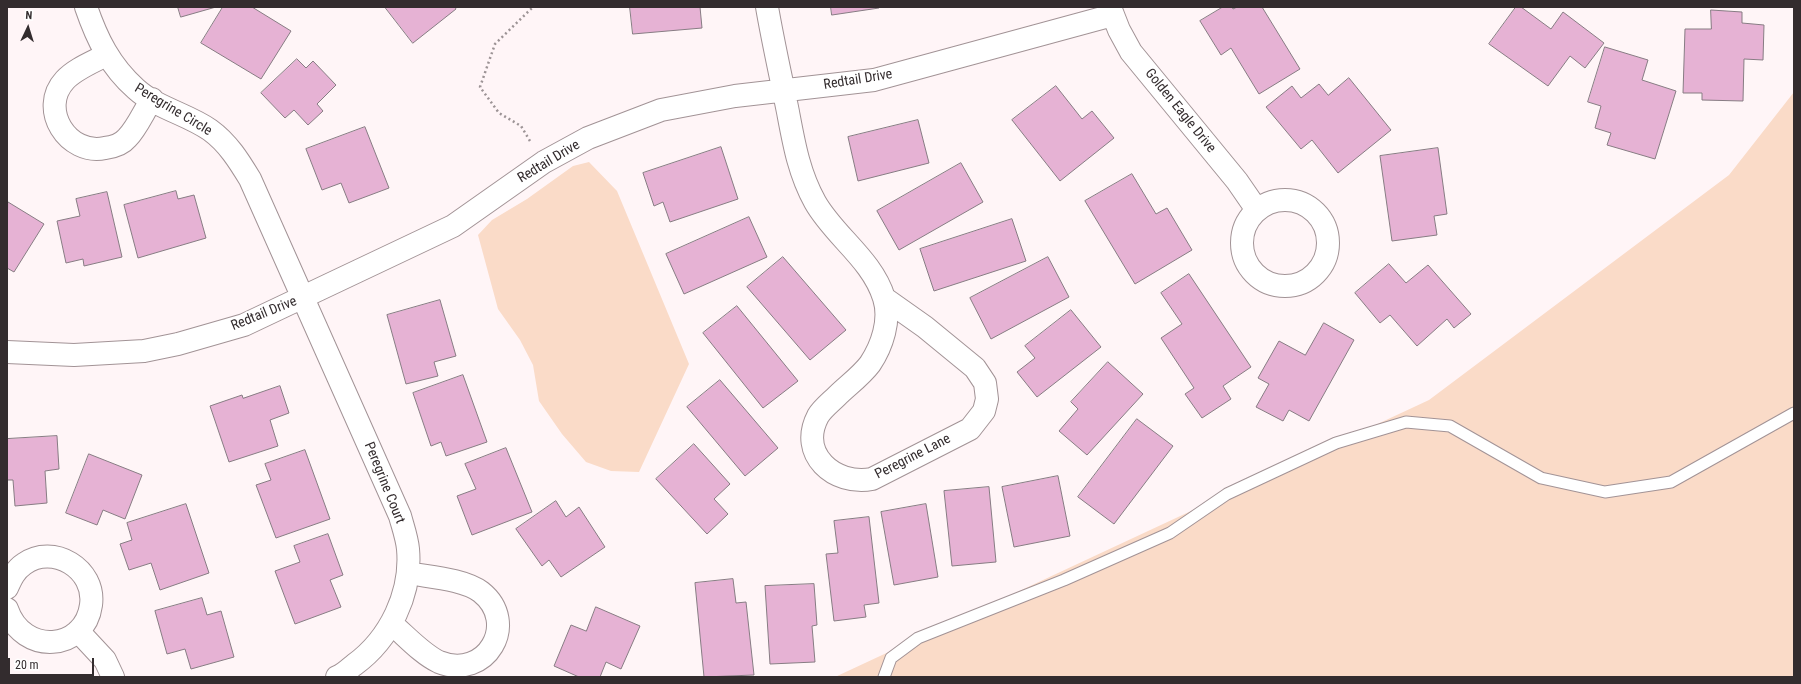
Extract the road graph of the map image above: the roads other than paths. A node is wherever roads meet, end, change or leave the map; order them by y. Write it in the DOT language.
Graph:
graph roads {
  1 [pos="86,7"];
  2 [pos="767,7"];
  3 [pos="1112,11"];
  4 [pos="106,55"];
  5 [pos="782,90"];
  6 [pos="152,99"];
  7 [pos="1257,210"];
  8 [pos="304,298"];
  9 [pos="884,298"];
  10 [pos="7,352"];
  11 [pos="1794,413"];
  12 [pos="408,573"];
  13 [pos="7,588"];
  14 [pos="7,609"];
  15 [pos="392,624"];
  16 [pos="78,631"];
  17 [pos="113,677"];
  18 [pos="337,677"];
  19 [pos="884,677"];
  1 -- 4 [label="street, Peregrine Circle"];
  2 -- 5 [label="street"];
  3 -- 5 [label="street, Redtail Drive"];
  3 -- 7 [label="street, Golden Eagle Drive"];
  4 -- 6 [label="street, Peregrine Circle"];
  4 -- 6 [label="street"];
  5 -- 8 [label="street, Redtail Drive"];
  5 -- 9 [label="street, Peregrine Lane"];
  6 -- 8 [label="street, Peregrine Circle"];
  8 -- 10 [label="street, Redtail Drive"];
  8 -- 12 [label="street, Peregrine Court"];
  9 -- 9 [label="street, Peregrine Lane"];
  11 -- 19 [label="lane"];
  12 -- 15 [label="street, Peregrine Court"];
  12 -- 15 [label="street"];
  13 -- 16 [label="street"];
  14 -- 16 [label="street"];
  15 -- 18 [label="street, Peregrine Court"];
  16 -- 17 [label="street"];
}
